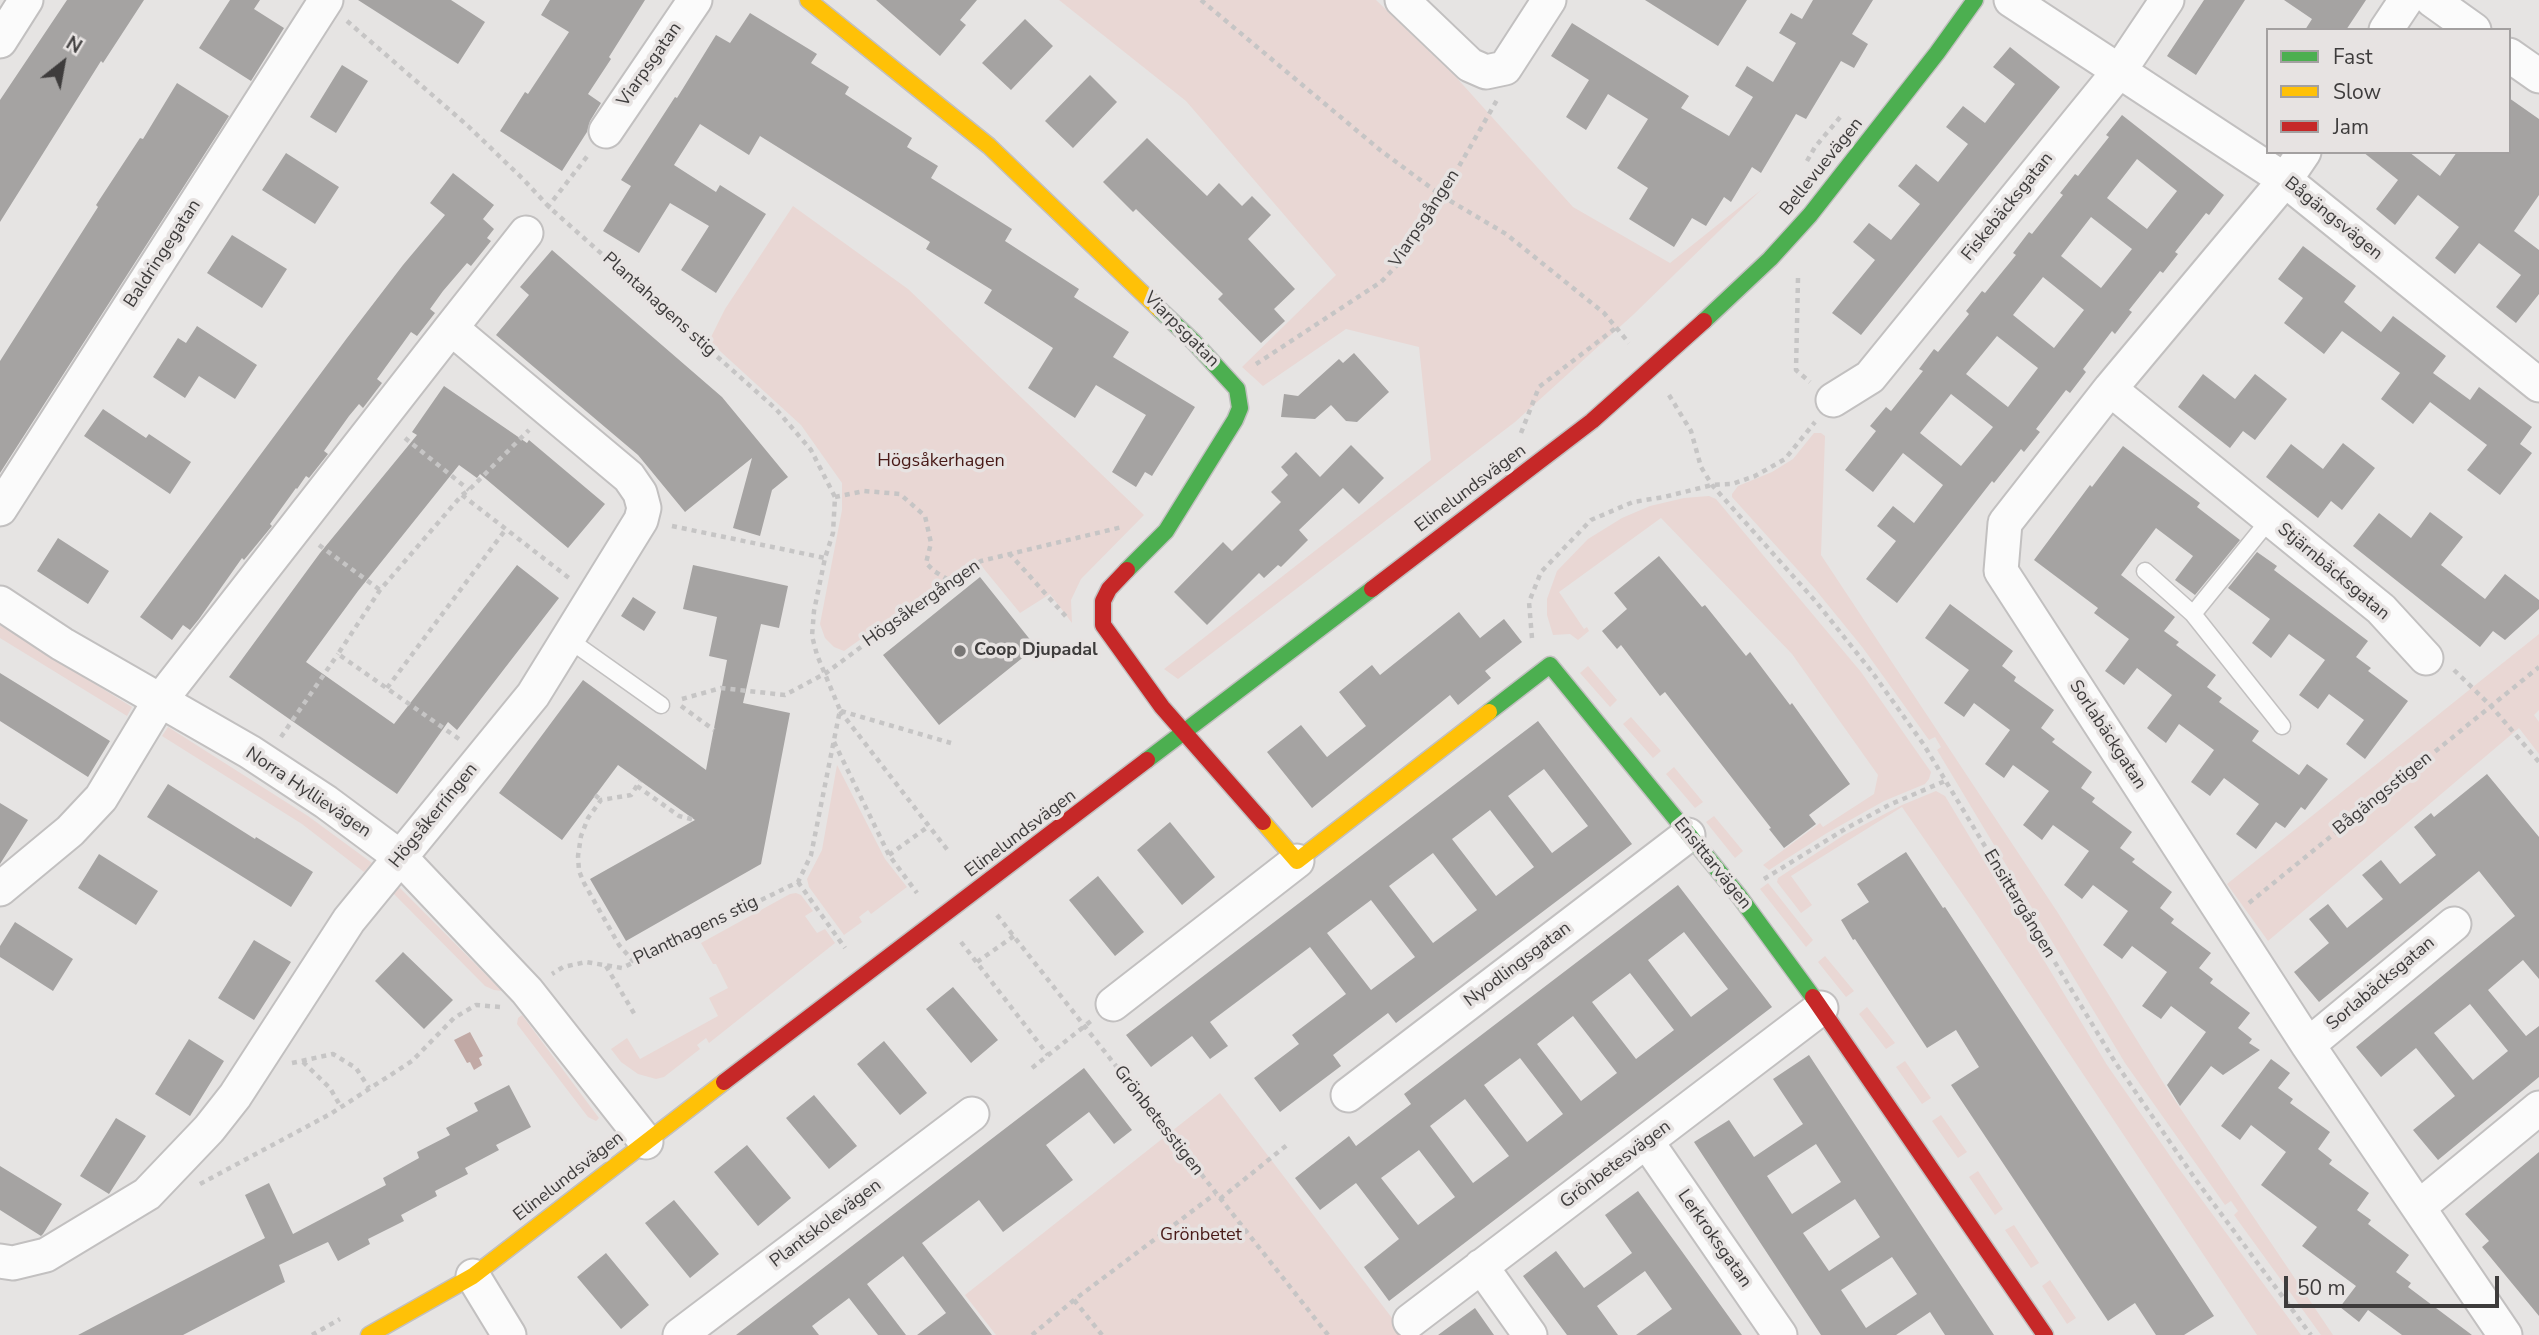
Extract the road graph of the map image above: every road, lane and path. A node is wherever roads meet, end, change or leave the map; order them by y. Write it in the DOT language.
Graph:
graph roads {
  1 [pos="26,0"];
  2 [pos="695,0"];
  3 [pos="808,0"];
  4 [pos="1200,0"];
  5 [pos="1402,0"];
  6 [pos="1549,0"];
  7 [pos="1975,0"];
  8 [pos="2011,0"];
  9 [pos="2167,0"];
  10 [pos="2406,0"];
  11 [pos="2432,0"];
  12 [pos="335,10"];
  13 [pos="2387,28"];
  14 [pos="2471,28"];
  15 [pos="0,41"];
  16 [pos="2511,56"];
  17 [pos="1505,68"];
  18 [pos="2119,70"];
  19 [pos="2539,76"];
  20 [pos="1849,108"];
  21 [pos="606,131"];
  22 [pos="2303,154"];
  23 [pos="1802,169"];
  24 [pos="2285,180"];
  25 [pos="1443,196"];
  26 [pos="549,207"];
  27 [pos="526,233"];
  28 [pos="1798,274"];
  29 [pos="1617,327"];
  30 [pos="451,328"];
  31 [pos="1681,343"];
  32 [pos="1650,372"];
  33 [pos="1231,381"];
  34 [pos="2539,385"];
  35 [pos="2110,389"];
  36 [pos="1833,400"];
  37 [pos="549,409"];
  38 [pos="380,418"];
  39 [pos="1519,437"];
  40 [pos="1712,485"];
  41 [pos="470,490"];
  42 [pos="462,495"];
  43 [pos="835,497"];
  44 [pos="0,509"];
  45 [pos="2270,519"];
  46 [pos="641,520"];
  47 [pos="1134,524"];
  48 [pos="295,527"];
  49 [pos="506,528"];
  50 [pos="1009,553"];
  51 [pos="825,558"];
  52 [pos="2145,571"];
  53 [pos="950,581"];
  54 [pos="380,590"];
  55 [pos="594,598"];
  56 [pos="0,603"];
  57 [pos="2193,614"];
  58 [pos="1076,628"];
  59 [pos="568,639"];
  60 [pos="338,654"];
  61 [pos="2427,658"];
  62 [pos="1550,664"];
  63 [pos="2539,667"];
  64 [pos="826,673"];
  65 [pos="387,688"];
  66 [pos="159,702"];
  67 [pos="661,705"];
  68 [pos="2491,706"];
  69 [pos="840,710"];
  70 [pos="2282,726"];
  71 [pos="714,730"];
  72 [pos="1185,732"];
  73 [pos="834,741"];
  74 [pos="951,743"];
  75 [pos="482,756"];
  76 [pos="264,762"];
  77 [pos="2539,762"];
  78 [pos="1945,782"];
  79 [pos="595,795"];
  80 [pos="601,800"];
  81 [pos="695,820"];
  82 [pos="929,826"];
  83 [pos="1688,835"];
  84 [pos="949,852"];
  85 [pos="889,855"];
  86 [pos="400,857"];
  87 [pos="1297,862"];
  88 [pos="798,882"];
  89 [pos="0,889"];
  90 [pos="919,895"];
  91 [pos="1740,896"];
  92 [pos="990,906"];
  93 [pos="2227,920"];
  94 [pos="2454,924"];
  95 [pos="953,931"];
  96 [pos="1014,936"];
  97 [pos="846,949"];
  98 [pos="634,962"];
  99 [pos="977,962"];
  100 [pos="605,965"];
  101 [pos="527,991"];
  102 [pos="1113,1004"];
  103 [pos="1821,1008"];
  104 [pos="635,1015"];
  105 [pos="1084,1026"];
  106 [pos="2308,1045"];
  107 [pos="262,1054"];
  108 [pos="1048,1055"];
  109 [pos="302,1061"];
  110 [pos="1032,1068"];
  111 [pos="370,1088"];
  112 [pos="1348,1095"];
  113 [pos="341,1107"];
  114 [pos="2539,1108"];
  115 [pos="972,1114"];
  116 [pos="646,1142"];
  117 [pos="1647,1142"];
  118 [pos="1287,1145"];
  119 [pos="267,1150"];
  120 [pos="1215,1194"];
  121 [pos="1220,1199"];
  122 [pos="2418,1207"];
  123 [pos="0,1261"];
  124 [pos="1481,1266"];
  125 [pos="473,1276"];
  126 [pos="1074,1300"];
  127 [pos="1410,1321"];
  128 [pos="369,1335"];
  129 [pos="509,1335"];
  130 [pos="680,1335"];
  131 [pos="1032,1335"];
  132 [pos="1102,1335"];
  133 [pos="1328,1335"];
  134 [pos="1530,1335"];
  135 [pos="1780,1335"];
  136 [pos="2045,1335"];
  137 [pos="2311,1335"];
  138 [pos="2505,1335"];
  1 -- 15 [label="street"];
  2 -- 21 [label="street, Viarpsgatan"];
  3 -- 33 [label="street, Viarpsgatan"];
  4 -- 25 [label="path, Ensittargången"];
  5 -- 17 [label="street"];
  6 -- 17 [label="street"];
  7 -- 31 [label="street, Bellevuevägen"];
  8 -- 18 [label="street, Bågängsvägen"];
  9 -- 18 [label="street, Fiskebäcksgatan"];
  10 -- 13 [label="street"];
  11 -- 14 [label="street"];
  12 -- 26 [label="path, Plantahagens stig"];
  12 -- 44 [label="street, Baldringegatan"];
  16 -- 19 [label="street"];
  17 -- 25 [label="path, Viarpsgången"];
  18 -- 24 [label="street, Bågängsvägen"];
  18 -- 36 [label="street, Fiskebäcksgatan"];
  20 -- 23 [label="path"];
  21 -- 26 [label="path"];
  22 -- 24 [label="street, Sorlabäckgatan"];
  24 -- 34 [label="street, Bågängsvägen"];
  24 -- 35 [label="street, Sorlabäckgatan"];
  25 -- 29 [label="path, Ensittargången"];
  25 -- 33 [label="path, Viarpsgången"];
  26 -- 27 [label="path"];
  26 -- 43 [label="path, Plantahagens stig"];
  27 -- 30 [label="street"];
  28 -- 36 [label="path"];
  29 -- 32 [label="path, Ensittargången"];
  29 -- 39 [label="path"];
  30 -- 37 [label="street"];
  30 -- 38 [label="street"];
  31 -- 32 [label="street, Elinelundsvägen"];
  32 -- 40 [label="path, Ensittargången"];
  32 -- 72 [label="street, Elinelundsvägen"];
  33 -- 72 [label="street, Viarpsgatan"];
  35 -- 45 [label="street, Stjärnbäcksgatan"];
  35 -- 93 [label="street, Sorlabäckgatan"];
  36 -- 40 [label="path"];
  37 -- 41 [label="path"];
  37 -- 46 [label="street"];
  38 -- 41 [label="path"];
  38 -- 48 [label="street"];
  40 -- 62 [label="path"];
  40 -- 78 [label="path, Ensittargången"];
  41 -- 42 [label="path"];
  42 -- 49 [label="path"];
  42 -- 54 [label="path"];
  43 -- 51 [label="path"];
  43 -- 53 [label="path"];
  45 -- 57 [label="lane, Stjärnbäcksgatan"];
  45 -- 61 [label="street, Stjärnbäcksgatan"];
  46 -- 51 [label="path"];
  46 -- 55 [label="street, Högsåkerringen"];
  47 -- 50 [label="path, Högsåkergången"];
  48 -- 54 [label="path"];
  48 -- 66 [label="street"];
  49 -- 55 [label="path"];
  49 -- 65 [label="path"];
  50 -- 53 [label="path, Högsåkergången"];
  50 -- 58 [label="path"];
  51 -- 64 [label="path"];
  52 -- 57 [label="lane"];
  53 -- 64 [label="path, Högsåkergången"];
  54 -- 60 [label="path"];
  55 -- 59 [label="street, Högsåkerringen"];
  56 -- 66 [label="street, Norra Hyllievägen"];
  57 -- 70 [label="lane"];
  59 -- 67 [label="lane"];
  59 -- 75 [label="street, Högsåkerringen"];
  60 -- 65 [label="path"];
  60 -- 76 [label="path"];
  61 -- 68 [label="path"];
  62 -- 83 [label="street, Ensittarvägen"];
  62 -- 87 [label="street"];
  63 -- 68 [label="path, Bågängsstigen"];
  64 -- 69 [label="path"];
  64 -- 71 [label="path, Högsåkergången"];
  65 -- 75 [label="path"];
  66 -- 76 [label="street, Norra Hyllievägen"];
  66 -- 89 [label="street"];
  68 -- 77 [label="path"];
  68 -- 93 [label="path, Bågängsstigen"];
  69 -- 73 [label="path"];
  69 -- 74 [label="path"];
  69 -- 82 [label="path"];
  72 -- 87 [label="street"];
  72 -- 116 [label="street, Elinelundsvägen"];
  73 -- 85 [label="path"];
  73 -- 88 [label="path"];
  75 -- 86 [label="street, Högsåkerringen"];
  76 -- 86 [label="street, Norra Hyllievägen"];
  78 -- 91 [label="path"];
  78 -- 137 [label="path, Ensittargången"];
  79 -- 80 [label="path"];
  80 -- 81 [label="path"];
  80 -- 98 [label="path"];
  82 -- 84 [label="path"];
  82 -- 85 [label="path"];
  83 -- 91 [label="street, Ensittarvägen"];
  83 -- 112 [label="street, Nyodlingsgatan"];
  85 -- 90 [label="path"];
  86 -- 101 [label="street, Norra Hyllievägen"];
  86 -- 107 [label="street, Högsåkerringen"];
  87 -- 102 [label="street"];
  88 -- 97 [label="path"];
  88 -- 98 [label="path, Planthagens stig"];
  91 -- 103 [label="street, Ensittarvägen"];
  92 -- 96 [label="path, Grönbetesstigen"];
  93 -- 106 [label="street, Sorlabäckgatan"];
  94 -- 106 [label="street, Sorlabäcksgatan"];
  95 -- 99 [label="path"];
  96 -- 99 [label="path"];
  96 -- 105 [label="path, Grönbetesstigen"];
  98 -- 100 [label="path, Planthagens stig"];
  99 -- 108 [label="path"];
  100 -- 101 [label="path, Planthagens stig"];
  100 -- 104 [label="path"];
  101 -- 111 [label="path, Planthagens stig"];
  101 -- 116 [label="street, Norra Hyllievägen"];
  103 -- 117 [label="street, Grönbetesvägen"];
  103 -- 136 [label="street, Ensittarvägen"];
  105 -- 108 [label="path"];
  105 -- 120 [label="path, Grönbetesstigen"];
  106 -- 122 [label="street, Sorlabäckgatan"];
  107 -- 109 [label="path"];
  107 -- 123 [label="street, Högsåkerringen"];
  108 -- 110 [label="path"];
  109 -- 111 [label="path"];
  109 -- 113 [label="path"];
  111 -- 113 [label="path, Planthagens stig"];
  113 -- 119 [label="path, Planthagens stig"];
  114 -- 122 [label="street"];
  115 -- 130 [label="street, Plantskolevägen"];
  116 -- 125 [label="street, Elinelundsvägen"];
  117 -- 124 [label="street, Grönbetesvägen"];
  117 -- 135 [label="street, Lerkroksgatan"];
  118 -- 121 [label="path"];
  120 -- 121 [label="path, Grönbetesstigen"];
  120 -- 126 [label="path"];
  121 -- 133 [label="path, Grönbetesstigen"];
  122 -- 138 [label="street, Sorlabäckgatan"];
  124 -- 127 [label="street, Grönbetesvägen"];
  124 -- 134 [label="street"];
  125 -- 128 [label="street, Elinelundsvägen"];
  125 -- 129 [label="street"];
  126 -- 131 [label="path"];
  126 -- 132 [label="path"];
}
